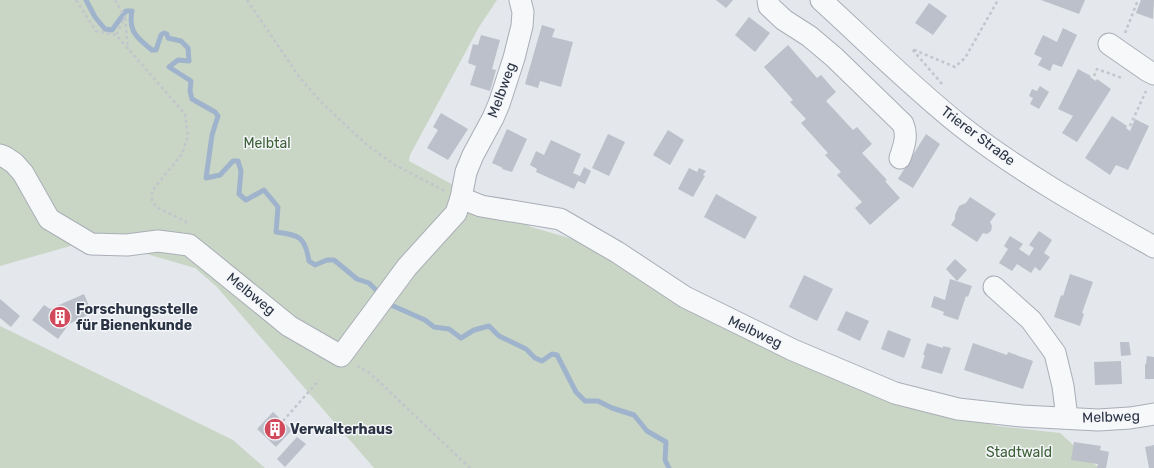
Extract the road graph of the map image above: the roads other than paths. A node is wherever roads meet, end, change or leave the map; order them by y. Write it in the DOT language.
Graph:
graph roads {
  1 [pos="520,0"];
  2 [pos="768,0"];
  3 [pos="821,0"];
  4 [pos="1113,47"];
  5 [pos="1151,80"];
  6 [pos="0,155"];
  7 [pos="900,158"];
  8 [pos="461,198"];
  9 [pos="1154,247"];
  10 [pos="994,287"];
  11 [pos="1154,414"];
  12 [pos="1067,418"];
  1 -- 8 [label="street, Melbweg"];
  2 -- 7 [label="street"];
  3 -- 9 [label="street, Trierer Straße"];
  4 -- 5 [label="street"];
  6 -- 8 [label="street, Melbweg"];
  8 -- 12 [label="street, Melbweg"];
  10 -- 12 [label="street, Melbweg"];
  11 -- 12 [label="street, Melbweg"];
}
